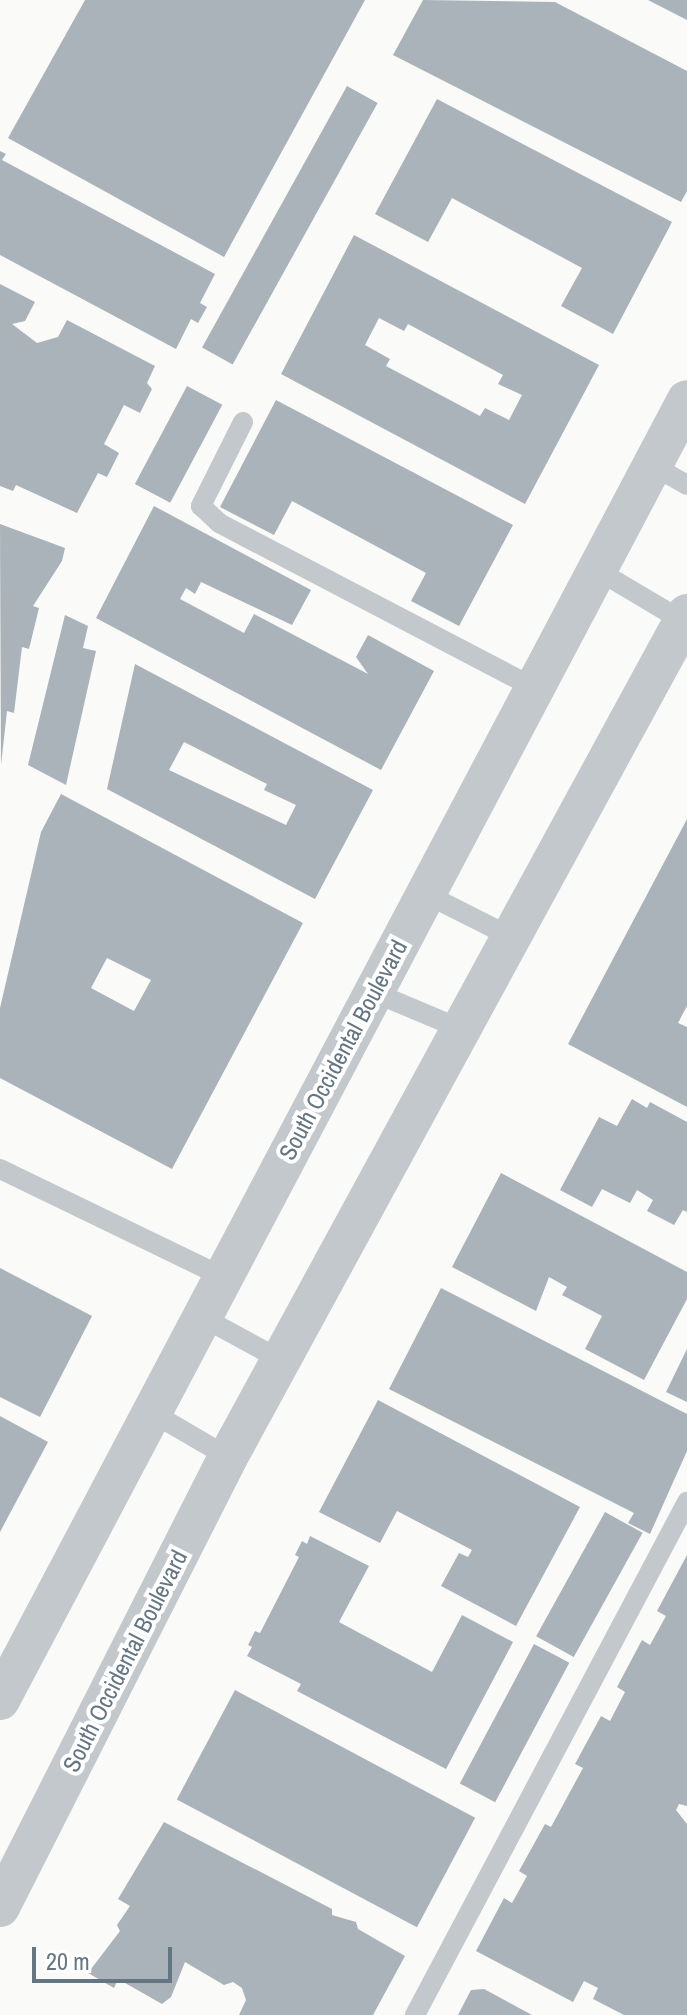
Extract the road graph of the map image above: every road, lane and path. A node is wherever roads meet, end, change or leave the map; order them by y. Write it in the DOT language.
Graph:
graph roads {
  1 [pos="687,400"];
  2 [pos="243,422"];
  3 [pos="652,465"];
  4 [pos="687,485"];
  5 [pos="597,570"];
  6 [pos="685,618"];
  7 [pos="534,688"];
  8 [pos="426,894"];
  9 [pos="511,937"];
  10 [pos="373,992"];
  11 [pos="461,1029"];
  12 [pos="0,1169"];
  13 [pos="223,1277"];
  14 [pos="202,1317"];
  15 [pos="281,1360"];
  16 [pos="151,1412"];
  17 [pos="228,1457"];
  18 [pos="687,1502"];
  19 [pos="0,1700"];
  20 [pos="0,1907"];
  21 [pos="415,2015"];
  1 -- 3 [label="street, South Occidental Boulevard"];
  2 -- 7 [label="lane"];
  3 -- 4 [label="lane"];
  3 -- 5 [label="street, South Occidental Boulevard"];
  5 -- 6 [label="lane"];
  5 -- 7 [label="street, South Occidental Boulevard"];
  6 -- 9 [label="street, South Occidental Boulevard"];
  7 -- 8 [label="street, South Occidental Boulevard"];
  8 -- 9 [label="lane"];
  8 -- 10 [label="street, South Occidental Boulevard"];
  9 -- 11 [label="street, South Occidental Boulevard"];
  10 -- 11 [label="lane"];
  10 -- 13 [label="street, South Occidental Boulevard"];
  11 -- 15 [label="street, South Occidental Boulevard"];
  12 -- 13 [label="lane"];
  13 -- 14 [label="street, South Occidental Boulevard"];
  14 -- 15 [label="lane"];
  14 -- 16 [label="street, South Occidental Boulevard"];
  15 -- 17 [label="street, South Occidental Boulevard"];
  16 -- 17 [label="lane"];
  16 -- 19 [label="street, South Occidental Boulevard"];
  17 -- 20 [label="street, South Occidental Boulevard"];
  18 -- 21 [label="lane"];
}
